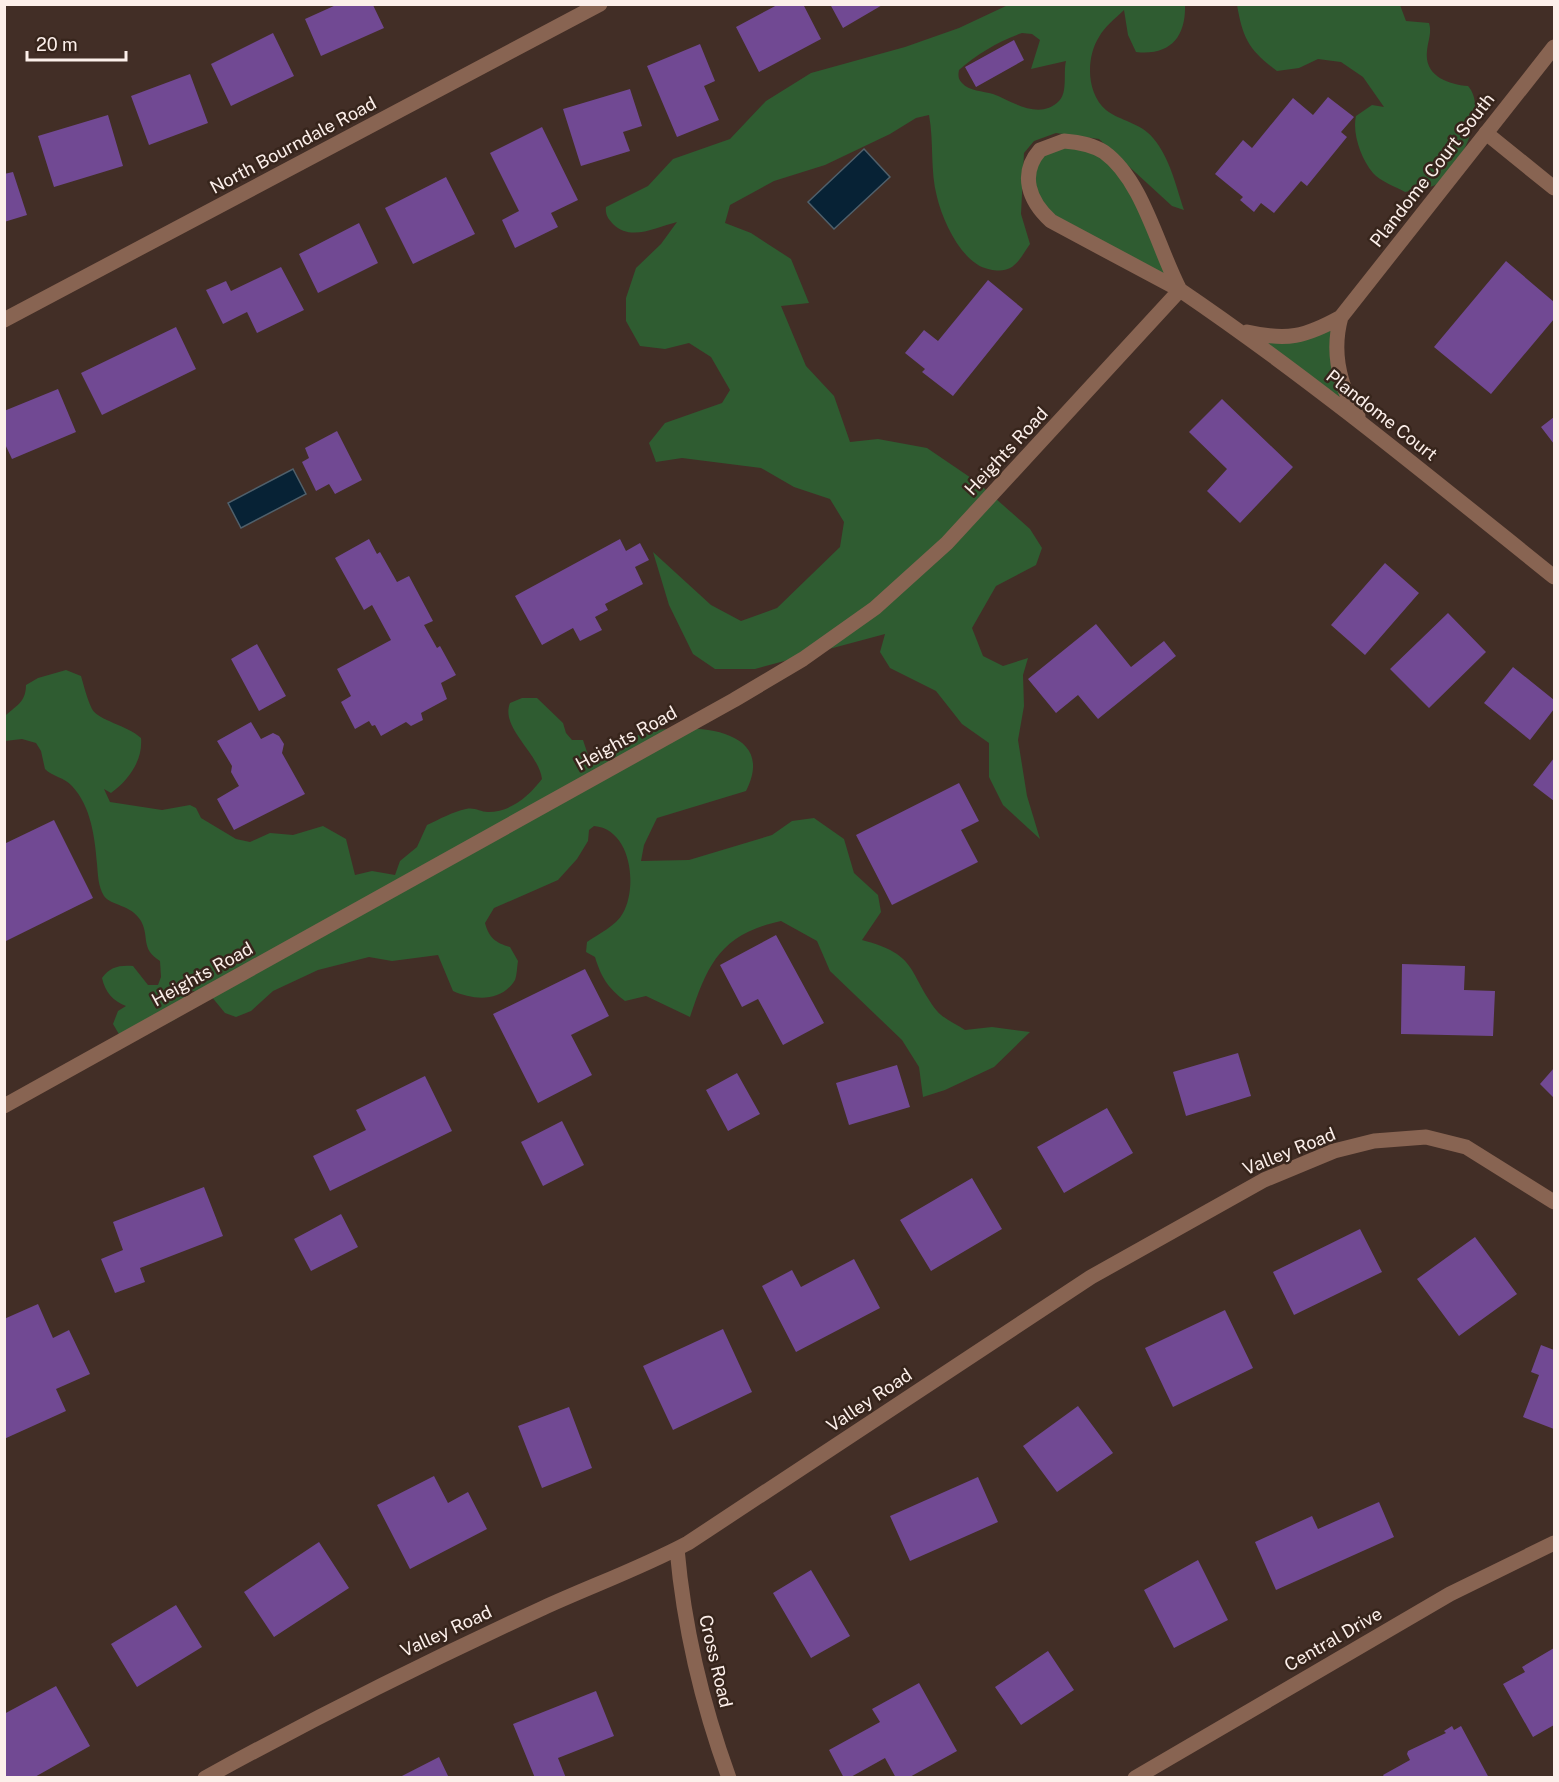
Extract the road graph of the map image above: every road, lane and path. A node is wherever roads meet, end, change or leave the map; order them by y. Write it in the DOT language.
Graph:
graph roads {
  1 [pos="600,4"];
  2 [pos="1554,47"];
  3 [pos="1486,133"];
  4 [pos="1554,188"];
  5 [pos="1180,290"];
  6 [pos="1341,317"];
  7 [pos="4,320"];
  8 [pos="1241,331"];
  9 [pos="1362,422"];
  10 [pos="1554,577"];
  11 [pos="4,1107"];
  12 [pos="1554,1202"];
  13 [pos="1554,1543"];
  14 [pos="677,1549"];
  15 [pos="205,1778"];
  16 [pos="729,1778"];
  17 [pos="1135,1778"];
  1 -- 7 [label="street, North Bourndale Road"];
  2 -- 3 [label="street, Plandome Court South"];
  3 -- 4 [label="street"];
  3 -- 6 [label="street, Plandome Court South"];
  5 -- 5 [label="street, Plandome Court"];
  5 -- 8 [label="street, Plandome Court"];
  5 -- 11 [label="street, Heights Road"];
  6 -- 8 [label="street, Plandome Court South"];
  6 -- 9 [label="street, Plandome Court South"];
  8 -- 9 [label="street, Plandome Court"];
  9 -- 10 [label="street, Plandome Court"];
  12 -- 14 [label="street, Valley Road"];
  13 -- 17 [label="street, Central Drive"];
  14 -- 15 [label="street, Valley Road"];
  14 -- 16 [label="street, Cross Road"];
}
